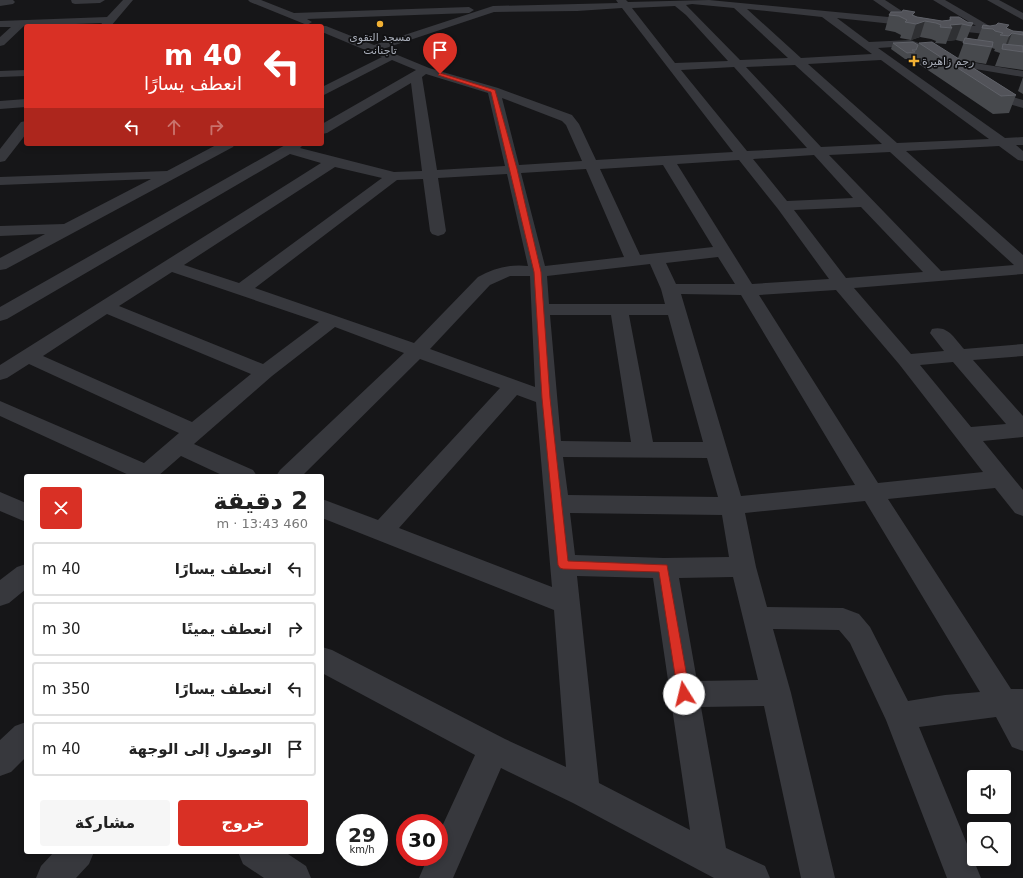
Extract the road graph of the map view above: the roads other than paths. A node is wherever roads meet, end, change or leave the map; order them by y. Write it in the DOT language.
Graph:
graph roads {
  1 [pos="100,0"];
  2 [pos="128,0"];
  3 [pos="253,0"];
  4 [pos="410,0"];
  5 [pos="878,0"];
  6 [pos="938,0"];
  7 [pos="992,0"];
  8 [pos="75,1"];
  9 [pos="676,1"];
  10 [pos="623,2"];
  11 [pos="575,4"];
  12 [pos="740,4"];
  13 [pos="491,5"];
  14 [pos="817,10"];
  15 [pos="410,11"];
  16 [pos="290,12"];
  17 [pos="1023,17"];
  18 [pos="911,22"];
  19 [pos="21,23"];
  20 [pos="107,23"];
  21 [pos="0,24"];
  22 [pos="283,24"];
  23 [pos="313,24"];
  24 [pos="324,29"];
  25 [pos="991,31"];
  26 [pos="1023,35"];
  27 [pos="0,43"];
  28 [pos="866,45"];
  29 [pos="373,49"];
  30 [pos="390,56"];
  31 [pos="877,58"];
  32 [pos="798,61"];
  33 [pos="944,61"];
  34 [pos="736,64"];
  35 [pos="672,67"];
  36 [pos="24,73"];
  37 [pos="420,73"];
  38 [pos="0,74"];
  39 [pos="1023,74"];
  40 [pos="324,91"];
  41 [pos="494,91"];
  42 [pos="0,104"];
  43 [pos="24,104"];
  44 [pos="1023,104"];
  45 [pos="324,129"];
  46 [pos="24,130"];
  47 [pos="20,139"];
  48 [pos="0,140"];
  49 [pos="1023,141"];
  50 [pos="984,142"];
  51 [pos="224,146"];
  52 [pos="292,147"];
  53 [pos="893,147"];
  54 [pos="1002,149"];
  55 [pos="819,151"];
  56 [pos="742,156"];
  57 [pos="1023,157"];
  58 [pos="0,158"];
  59 [pos="668,161"];
  60 [pos="333,162"];
  61 [pos="590,165"];
  62 [pos="514,169"];
  63 [pos="169,174"];
  64 [pos="430,175"];
  65 [pos="394,176"];
  66 [pos="0,181"];
  67 [pos="865,202"];
  68 [pos="784,206"];
  69 [pos="68,228"];
  70 [pos="0,231"];
  71 [pos="438,231"];
  72 [pos="723,251"];
  73 [pos="645,261"];
  74 [pos="1023,264"];
  75 [pos="0,265"];
  76 [pos="171,266"];
  77 [pos="1023,269"];
  78 [pos="538,272"];
  79 [pos="936,276"];
  80 [pos="841,284"];
  81 [pos="242,290"];
  82 [pos="748,290"];
  83 [pos="673,299"];
  84 [pos="105,307"];
  85 [pos="541,309"];
  86 [pos="619,310"];
  87 [pos="0,315"];
  88 [pos="333,320"];
  89 [pos="939,333"];
  90 [pos="417,350"];
  91 [pos="1023,350"];
  92 [pos="27,356"];
  93 [pos="959,356"];
  94 [pos="906,360"];
  95 [pos="265,372"];
  96 [pos="0,374"];
  97 [pos="514,386"];
  98 [pos="546,398"];
  99 [pos="0,408"];
  100 [pos="1023,430"];
  101 [pos="195,432"];
  102 [pos="966,435"];
  103 [pos="178,446"];
  104 [pos="552,449"];
  105 [pos="643,449"];
  106 [pos="717,450"];
  107 [pos="143,474"];
  108 [pos="146,474"];
  109 [pos="241,474"];
  110 [pos="290,474"];
  111 [pos="1000,479"];
  112 [pos="870,492"];
  113 [pos="0,501"];
  114 [pos="557,504"];
  115 [pos="732,506"];
  116 [pos="1023,507"];
  117 [pos="324,509"];
  118 [pos="24,512"];
  119 [pos="382,531"];
  120 [pos="563,565"];
  121 [pos="743,567"];
  122 [pos="664,568"];
  123 [pos="24,576"];
  124 [pos="0,595"];
  125 [pos="567,604"];
  126 [pos="756,618"];
  127 [pos="324,660"];
  128 [pos="776,693"];
  129 [pos="684,694"];
  130 [pos="1014,703"];
  131 [pos="900,717"];
  132 [pos="1023,737"];
  133 [pos="24,738"];
  134 [pos="494,748"];
  135 [pos="0,761"];
  136 [pos="584,792"];
  137 [pos="75,854"];
  138 [pos="258,854"];
  139 [pos="711,859"];
  140 [pos="53,878"];
  141 [pos="294,878"];
  142 [pos="436,878"];
  143 [pos="754,878"];
  144 [pos="818,878"];
  145 [pos="964,878"];
  1 -- 8 [label="street"];
  2 -- 20 [label="street"];
  3 -- 16 [label="street"];
  4 -- 15 [label="street"];
  5 -- 18 [label="street"];
  6 -- 25 [label="street"];
  7 -- 17 [label="street"];
  9 -- 10 [label="street"];
  9 -- 12 [label="street"];
  9 -- 34 [label="street"];
  10 -- 11 [label="street"];
  10 -- 35 [label="street"];
  11 -- 13 [label="street"];
  12 -- 14 [label="street"];
  12 -- 32 [label="street"];
  13 -- 15 [label="street"];
  13 -- 29 [label="street"];
  14 -- 18 [label="street"];
  14 -- 28 [label="street"];
  14 -- 31 [label="street"];
  15 -- 16 [label="street"];
  16 -- 22 [label="street"];
  16 -- 23 [label="street"];
  18 -- 25 [label="street"];
  19 -- 20 [label="street"];
  19 -- 21 [label="street"];
  19 -- 27 [label="street"];
  24 -- 29 [label="street"];
  25 -- 26 [label="street"];
  28 -- 31 [label="street"];
  28 -- 33 [label="street"];
  29 -- 30 [label="street"];
  30 -- 37 [label="street"];
  30 -- 40 [label="street"];
  31 -- 32 [label="street"];
  31 -- 50 [label="street"];
  31 -- 54 [label="street"];
  32 -- 34 [label="street"];
  32 -- 53 [label="street"];
  33 -- 39 [label="street"];
  33 -- 44 [label="street"];
  34 -- 35 [label="street"];
  34 -- 55 [label="street"];
  35 -- 56 [label="street"];
  36 -- 38 [label="street"];
  37 -- 41 [label="street"];
  37 -- 45 [label="street"];
  37 -- 64 [label="street"];
  41 -- 61 [label="street"];
  41 -- 62 [label="street"];
  42 -- 43 [label="street"];
  46 -- 47 [label="street"];
  47 -- 48 [label="street"];
  47 -- 58 [label="street"];
  49 -- 54 [label="street"];
  50 -- 53 [label="street"];
  50 -- 54 [label="street"];
  51 -- 63 [label="street"];
  52 -- 60 [label="street"];
  52 -- 87 [label="street"];
  53 -- 55 [label="street"];
  53 -- 74 [label="street"];
  54 -- 57 [label="street"];
  55 -- 56 [label="street"];
  55 -- 67 [label="street"];
  56 -- 59 [label="street"];
  56 -- 68 [label="street"];
  59 -- 61 [label="street"];
  59 -- 72 [label="street"];
  60 -- 65 [label="street"];
  60 -- 76 [label="street"];
  61 -- 62 [label="street"];
  61 -- 73 [label="street"];
  62 -- 64 [label="street"];
  62 -- 78 [label="street"];
  63 -- 66 [label="street"];
  63 -- 69 [label="street"];
  64 -- 65 [label="street"];
  64 -- 71 [label="street"];
  65 -- 81 [label="street"];
  67 -- 68 [label="street"];
  67 -- 79 [label="street"];
  68 -- 80 [label="street"];
  69 -- 70 [label="street"];
  69 -- 75 [label="street"];
  72 -- 73 [label="street"];
  72 -- 82 [label="street"];
  73 -- 78 [label="street"];
  73 -- 83 [label="street"];
  76 -- 81 [label="street"];
  76 -- 84 [label="street"];
  77 -- 79 [label="street"];
  78 -- 85 [label="street"];
  78 -- 90 [label="street"];
  79 -- 80 [label="street"];
  80 -- 82 [label="street"];
  80 -- 94 [label="street"];
  81 -- 88 [label="street"];
  82 -- 83 [label="street"];
  82 -- 112 [label="street"];
  83 -- 86 [label="street"];
  83 -- 106 [label="street"];
  84 -- 92 [label="street"];
  84 -- 95 [label="street"];
  85 -- 86 [label="street"];
  85 -- 98 [label="street"];
  86 -- 105 [label="street"];
  88 -- 90 [label="street"];
  88 -- 95 [label="street"];
  89 -- 93 [label="street"];
  90 -- 97 [label="street"];
  90 -- 110 [label="street"];
  91 -- 93 [label="street"];
  92 -- 96 [label="street"];
  92 -- 101 [label="street"];
  93 -- 94 [label="street"];
  93 -- 100 [label="street"];
  94 -- 102 [label="street"];
  95 -- 101 [label="street"];
  97 -- 98 [label="street"];
  97 -- 119 [label="street"];
  98 -- 104 [label="street"];
  99 -- 107 [label="street"];
  100 -- 102 [label="street"];
  101 -- 103 [label="street"];
  102 -- 111 [label="street"];
  103 -- 108 [label="street"];
  103 -- 109 [label="street"];
  104 -- 105 [label="street"];
  104 -- 114 [label="street"];
  105 -- 106 [label="street"];
  106 -- 115 [label="street"];
  111 -- 112 [label="street"];
  111 -- 116 [label="street"];
  112 -- 115 [label="street"];
  112 -- 130 [label="street"];
  113 -- 118 [label="street"];
  114 -- 115 [label="street"];
  114 -- 120 [label="street"];
  115 -- 121 [label="street"];
  117 -- 119 [label="street"];
  119 -- 125 [label="street"];
  120 -- 122 [label="street"];
  120 -- 125 [label="street"];
  121 -- 122 [label="street"];
  121 -- 126 [label="street"];
  122 -- 129 [label="street"];
  123 -- 124 [label="street"];
  125 -- 136 [label="street"];
  126 -- 128 [label="street"];
  126 -- 131 [label="street"];
  127 -- 134 [label="street"];
  128 -- 129 [label="street"];
  128 -- 144 [label="street"];
  129 -- 139 [label="street"];
  130 -- 131 [label="street"];
  130 -- 132 [label="street"];
  131 -- 145 [label="street"];
  133 -- 135 [label="street"];
  134 -- 136 [label="street"];
  134 -- 142 [label="street"];
  136 -- 139 [label="street"];
  137 -- 140 [label="street"];
  138 -- 141 [label="street"];
  139 -- 143 [label="street"];
}
